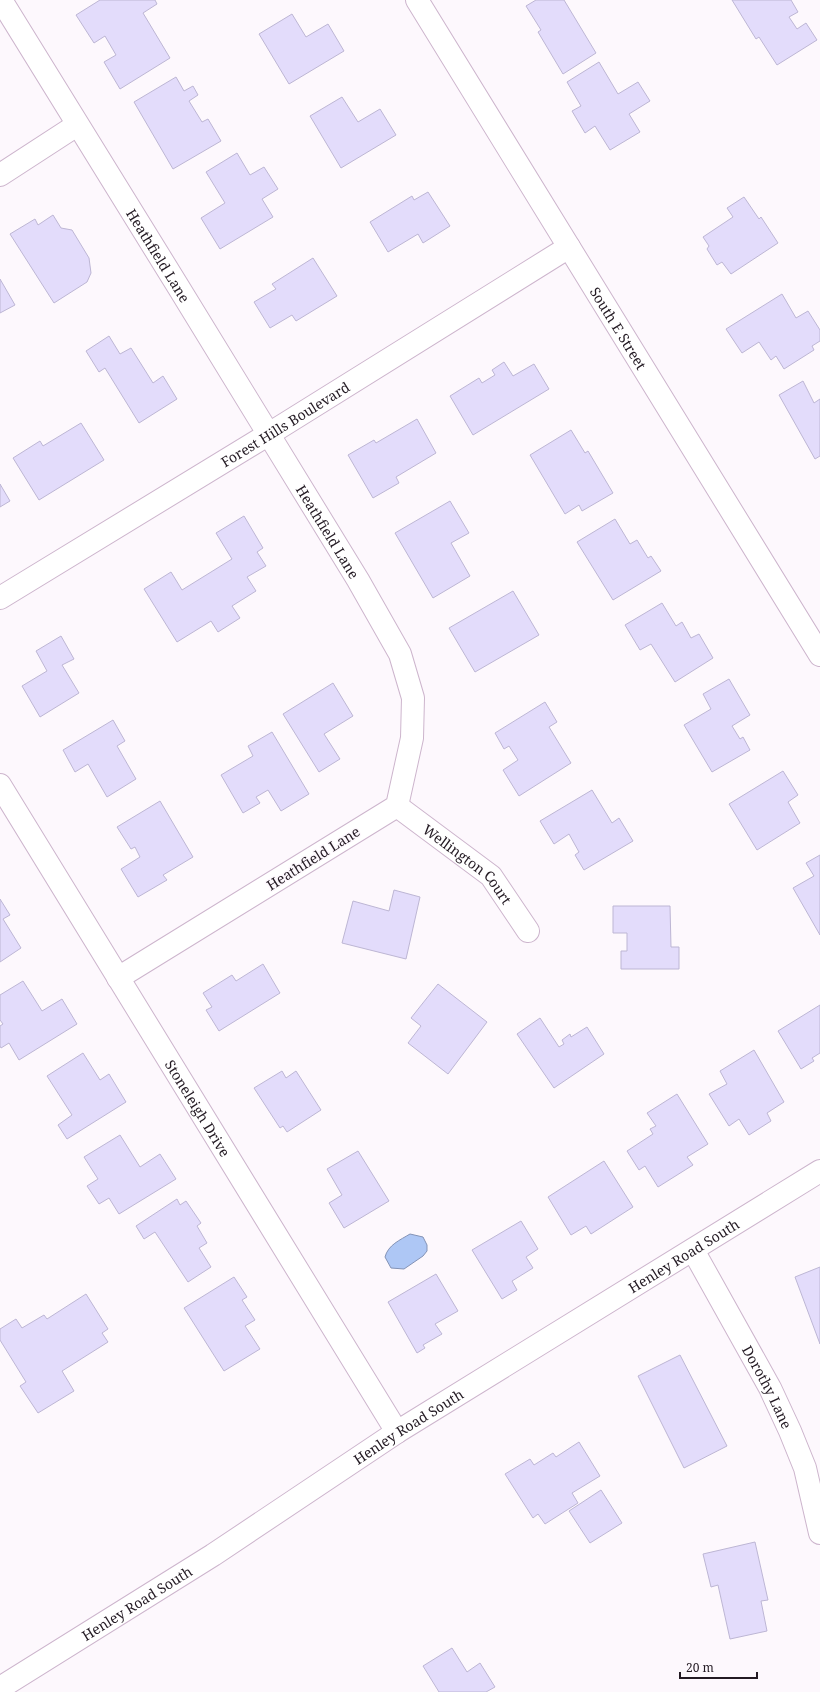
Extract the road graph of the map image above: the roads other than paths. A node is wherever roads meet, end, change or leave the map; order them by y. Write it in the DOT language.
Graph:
graph roads {
  1 [pos="1,0"];
  2 [pos="417,0"];
  3 [pos="77,125"];
  4 [pos="0,174"];
  5 [pos="569,248"];
  6 [pos="269,434"];
  7 [pos="0,598"];
  8 [pos="820,655"];
  9 [pos="0,785"];
  10 [pos="397,806"];
  11 [pos="528,931"];
  12 [pos="118,978"];
  13 [pos="820,1171"];
  14 [pos="693,1250"];
  15 [pos="397,1432"];
  16 [pos="820,1533"];
  17 [pos="0,1688"];
  1 -- 3 [label="street, Heathfield Lane"];
  2 -- 5 [label="street, South E Street"];
  3 -- 4 [label="street"];
  3 -- 6 [label="street, Heathfield Lane"];
  5 -- 6 [label="street, Forest Hills Boulevard"];
  5 -- 8 [label="street, South E Street"];
  6 -- 7 [label="street, Forest Hills Boulevard"];
  6 -- 10 [label="street, Heathfield Lane"];
  9 -- 12 [label="street, Stoneleigh Drive"];
  10 -- 11 [label="street, Wellington Court"];
  10 -- 12 [label="street, Heathfield Lane"];
  12 -- 15 [label="street, Stoneleigh Drive"];
  13 -- 14 [label="street, Henley Road South"];
  14 -- 15 [label="street, Henley Road South"];
  14 -- 16 [label="street, Dorothy Lane"];
  15 -- 17 [label="street, Henley Road South"];
}
